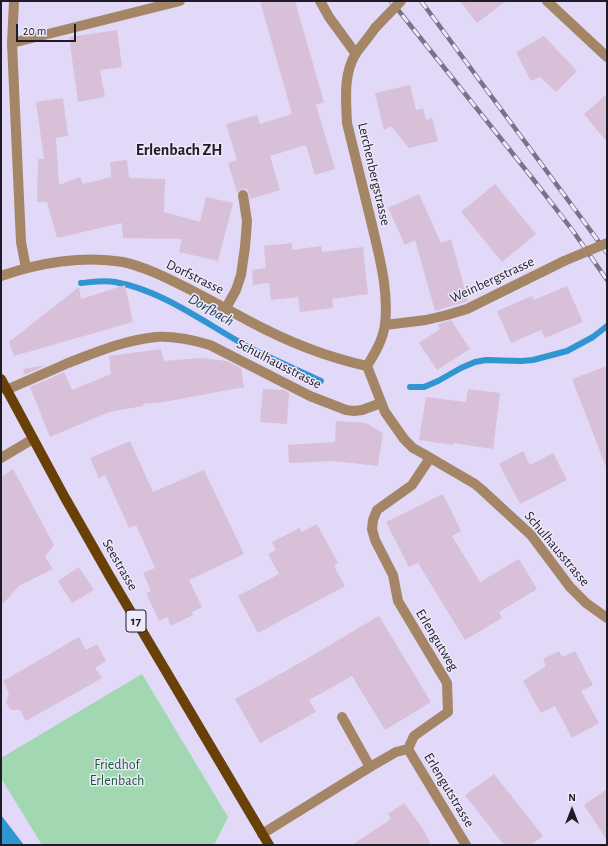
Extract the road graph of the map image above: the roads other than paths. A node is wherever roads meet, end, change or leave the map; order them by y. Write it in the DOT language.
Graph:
graph roads {
  1 [pos="14,1"];
  2 [pos="180,1"];
  3 [pos="320,1"];
  4 [pos="401,1"];
  5 [pos="547,1"];
  6 [pos="12,43"];
  7 [pos="356,54"];
  8 [pos="607,57"];
  9 [pos="243,195"];
  10 [pos="607,243"];
  11 [pos="26,268"];
  12 [pos="1,276"];
  13 [pos="226,308"];
  14 [pos="385,325"];
  15 [pos="368,366"];
  16 [pos="1,379"];
  17 [pos="6,390"];
  18 [pos="381,403"];
  19 [pos="33,439"];
  20 [pos="1,458"];
  21 [pos="430,458"];
  22 [pos="607,618"];
  23 [pos="342,717"];
  24 [pos="408,749"];
  25 [pos="370,767"];
  26 [pos="262,834"];
  27 [pos="269,845"];
  28 [pos="466,845"];
  1 -- 6 [label="street"];
  2 -- 6 [label="street"];
  3 -- 7 [label="street"];
  4 -- 7 [label="street, Lerchenbergstrasse, bridge"];
  5 -- 8 [label="street"];
  6 -- 11 [label="street"];
  7 -- 14 [label="street, Lerchenbergstrasse"];
  9 -- 13 [label="street"];
  10 -- 14 [label="street, Weinbergstrasse, bridge"];
  11 -- 12 [label="street, Dorfstrasse"];
  11 -- 13 [label="street, Dorfstrasse"];
  13 -- 15 [label="street, Dorfstrasse"];
  14 -- 15 [label="street, Lerchenbergstrasse"];
  15 -- 18 [label="street, Schulhausstrasse"];
  16 -- 17 [label="main road, Seestrasse / 17"];
  17 -- 18 [label="street, Schulhausstrasse"];
  17 -- 19 [label="main road, Seestrasse / 17"];
  18 -- 21 [label="street, Schulhausstrasse"];
  19 -- 20 [label="street"];
  19 -- 26 [label="main road, Seestrasse / 17"];
  21 -- 22 [label="street, Schulhausstrasse"];
  21 -- 24 [label="street, Erlengutweg"];
  23 -- 25 [label="street"];
  24 -- 25 [label="street"];
  24 -- 28 [label="street, Erlengutstrasse"];
  25 -- 26 [label="street"];
  26 -- 27 [label="main road, Seestrasse / 17"];
}
